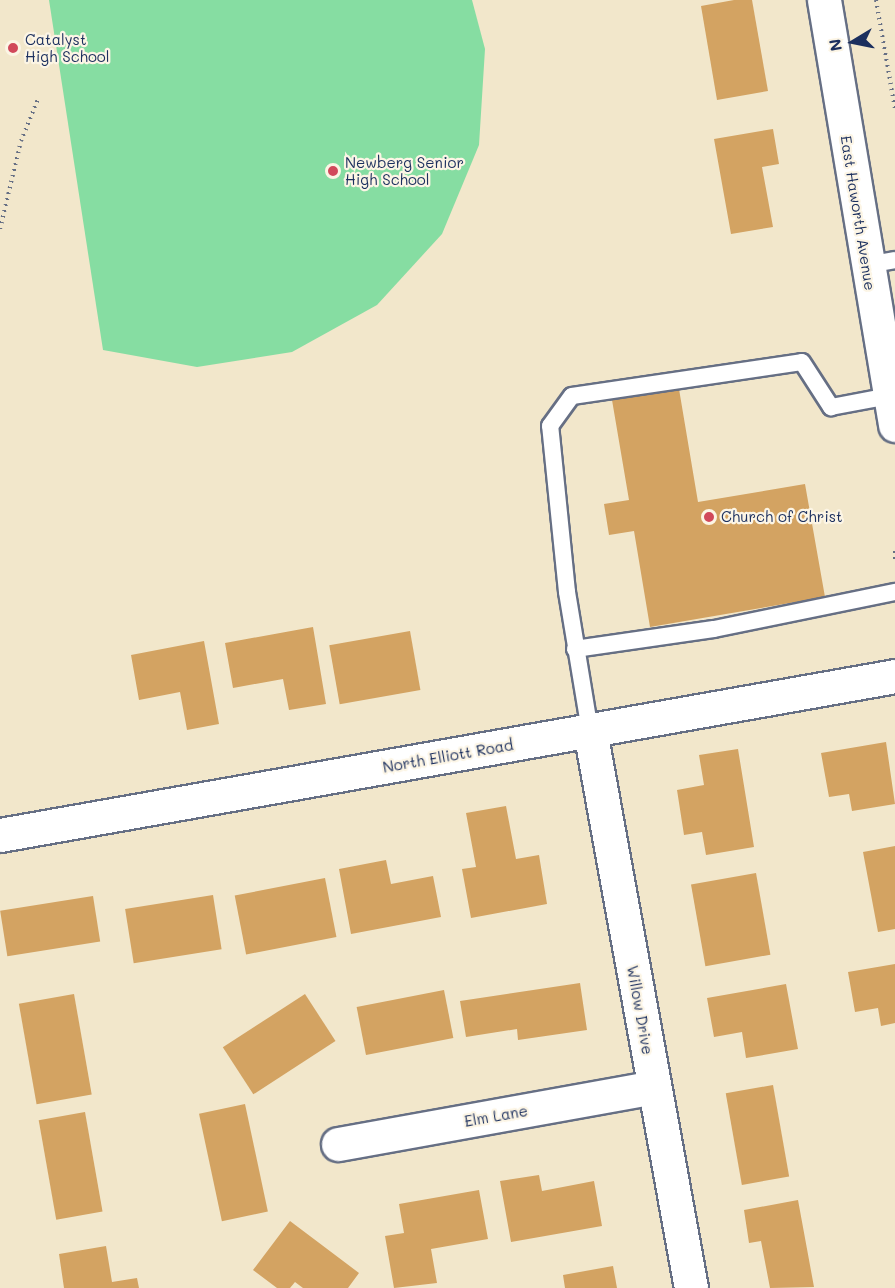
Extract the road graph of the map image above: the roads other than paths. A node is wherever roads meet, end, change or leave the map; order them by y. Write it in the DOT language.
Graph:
graph roads {
  1 [pos="824,0"];
  2 [pos="881,262"];
  3 [pos="892,411"];
  4 [pos="895,592"];
  5 [pos="575,649"];
  6 [pos="895,676"];
  7 [pos="590,731"];
  8 [pos="0,835"];
  9 [pos="654,1087"];
  10 [pos="338,1144"];
  11 [pos="691,1288"];
  1 -- 2 [label="street, East Haworth Avenue"];
  2 -- 3 [label="street, East Haworth Avenue"];
  3 -- 5 [label="lane"];
  4 -- 5 [label="lane"];
  5 -- 7 [label="lane"];
  6 -- 7 [label="street, North Elliott Road"];
  7 -- 8 [label="street, North Elliott Road"];
  7 -- 9 [label="street, Willow Drive"];
  9 -- 10 [label="street, Elm Lane"];
  9 -- 11 [label="street, Willow Drive"];
}
